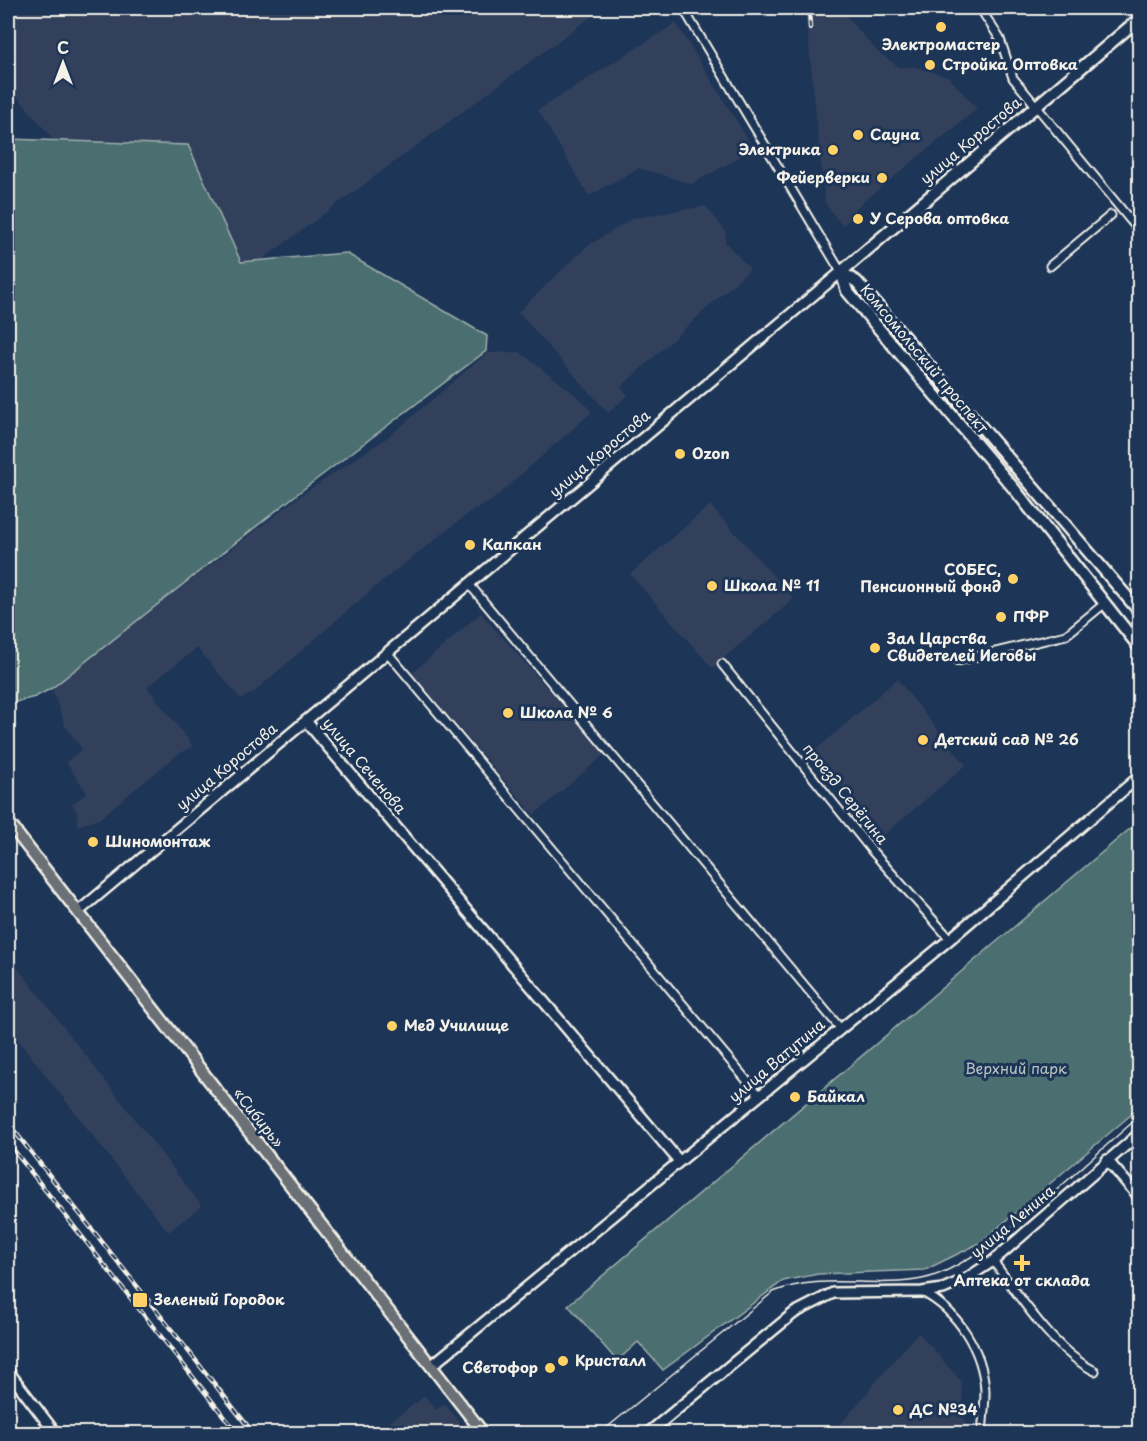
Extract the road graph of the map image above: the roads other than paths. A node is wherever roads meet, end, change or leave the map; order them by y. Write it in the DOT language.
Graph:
graph roads {
  1 [pos="683,8"];
  2 [pos="980,8"];
  3 [pos="1140,18"];
  4 [pos="1036,106"];
  5 [pos="1111,215"];
  6 [pos="1140,232"];
  7 [pos="1050,266"];
  8 [pos="841,272"];
  9 [pos="468,584"];
  10 [pos="1104,604"];
  11 [pos="1140,612"];
  12 [pos="1140,648"];
  13 [pos="387,652"];
  14 [pos="958,661"];
  15 [pos="722,664"];
  16 [pos="306,721"];
  17 [pos="1140,776"];
  18 [pos="374,802"];
  19 [pos="382,811"];
  20 [pos="8,822"];
  21 [pos="78,912"];
  22 [pos="950,939"];
  23 [pos="840,1028"];
  24 [pos="759,1095"];
  25 [pos="1140,1133"];
  26 [pos="1107,1160"];
  27 [pos="680,1161"];
  28 [pos="1140,1198"];
  29 [pos="993,1261"];
  30 [pos="922,1292"];
  31 [pos="431,1366"];
  32 [pos="8,1371"];
  33 [pos="1095,1371"];
  34 [pos="56,1434"];
  35 [pos="484,1434"];
  36 [pos="647,1434"];
  37 [pos="982,1434"];
  1 -- 8 [label="street"];
  2 -- 4 [label="street"];
  3 -- 4 [label="main road, улица Коростова"];
  4 -- 6 [label="street"];
  4 -- 8 [label="main road, улица Коростова"];
  5 -- 7 [label="street"];
  8 -- 9 [label="street, улица Коростова"];
  8 -- 11 [label="main road, Комсомольский проспект"];
  8 -- 12 [label="main road, Комсомольский проспект"];
  9 -- 13 [label="street, улица Коростова"];
  9 -- 23 [label="street"];
  10 -- 14 [label="street"];
  13 -- 16 [label="street, улица Коростова"];
  13 -- 24 [label="street"];
  15 -- 22 [label="street, проезд Серёгина"];
  16 -- 18 [label="street, улица Сеченова"];
  16 -- 21 [label="street, улица Коростова"];
  17 -- 22 [label="street, улица Ватутина"];
  18 -- 19 [label="street, улица Сеченова"];
  19 -- 27 [label="street, улица Сеченова"];
  20 -- 21 [label="main road, «Сибирь»"];
  21 -- 31 [label="main road, «Сибирь»"];
  22 -- 23 [label="street, улица Ватутина"];
  23 -- 24 [label="street, улица Ватутина"];
  24 -- 27 [label="street, улица Ватутина"];
  25 -- 26 [label="street, улица Ленина"];
  26 -- 28 [label="street"];
  26 -- 29 [label="street, улица Ленина"];
  27 -- 31 [label="street, улица Ватутина"];
  29 -- 30 [label="street, улица Ленина"];
  29 -- 33 [label="street"];
  30 -- 36 [label="street, улица Ленина"];
  30 -- 37 [label="street"];
  31 -- 35 [label="main road, «Сибирь»"];
  32 -- 34 [label="street"];
}
